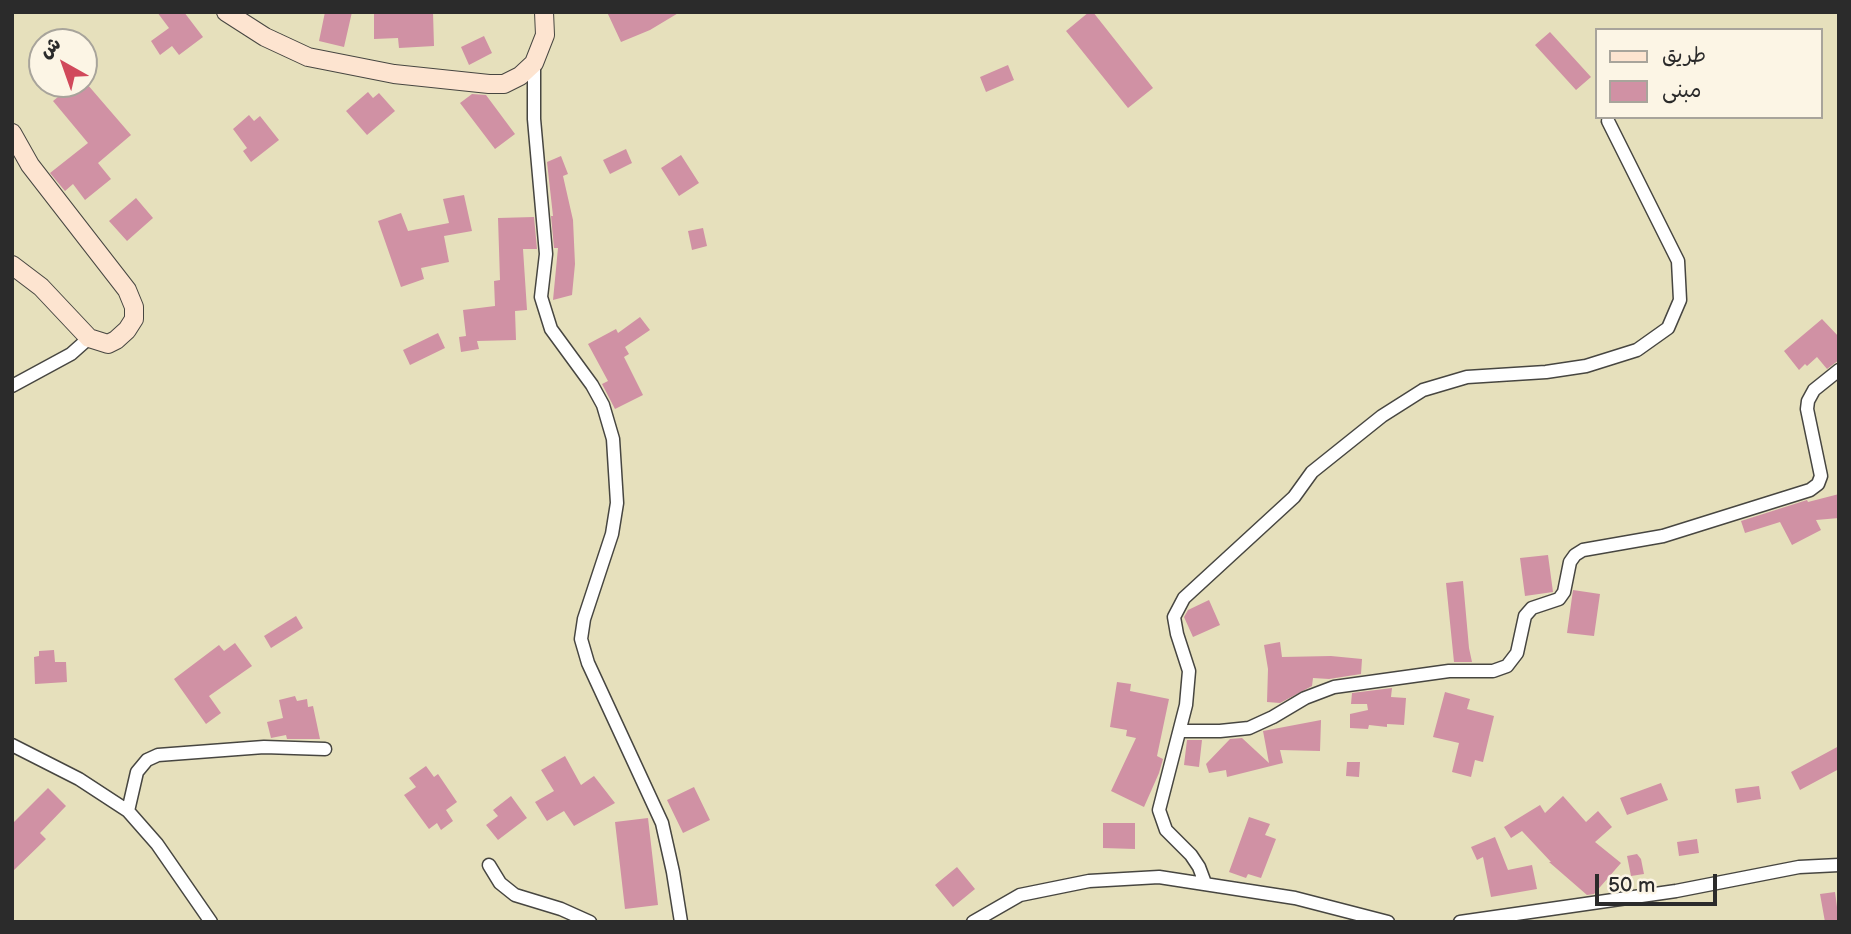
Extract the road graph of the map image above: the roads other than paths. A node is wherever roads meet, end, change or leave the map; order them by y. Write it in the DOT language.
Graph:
graph roads {
  1 [pos="226,12"];
  2 [pos="544,12"];
  3 [pos="534,63"];
  4 [pos="1608,121"];
  5 [pos="12,132"];
  6 [pos="12,265"];
  7 [pos="89,338"];
  8 [pos="1839,370"];
  9 [pos="12,386"];
  10 [pos="1180,731"];
  11 [pos="12,745"];
  12 [pos="325,749"];
  13 [pos="128,811"];
  14 [pos="489,865"];
  15 [pos="1839,865"];
  16 [pos="1205,883"];
  17 [pos="211,922"];
  18 [pos="590,922"];
  19 [pos="681,922"];
  20 [pos="973,922"];
  21 [pos="1388,922"];
  22 [pos="1460,922"];
  1 -- 3 [label="main road"];
  2 -- 3 [label="main road"];
  3 -- 19 [label="street"];
  4 -- 10 [label="street"];
  5 -- 7 [label="main road"];
  6 -- 7 [label="main road"];
  7 -- 9 [label="street"];
  8 -- 10 [label="street"];
  10 -- 16 [label="street"];
  11 -- 13 [label="street"];
  12 -- 13 [label="street"];
  13 -- 17 [label="street"];
  14 -- 18 [label="street"];
  15 -- 22 [label="street"];
  16 -- 20 [label="street"];
  16 -- 21 [label="street"];
}
